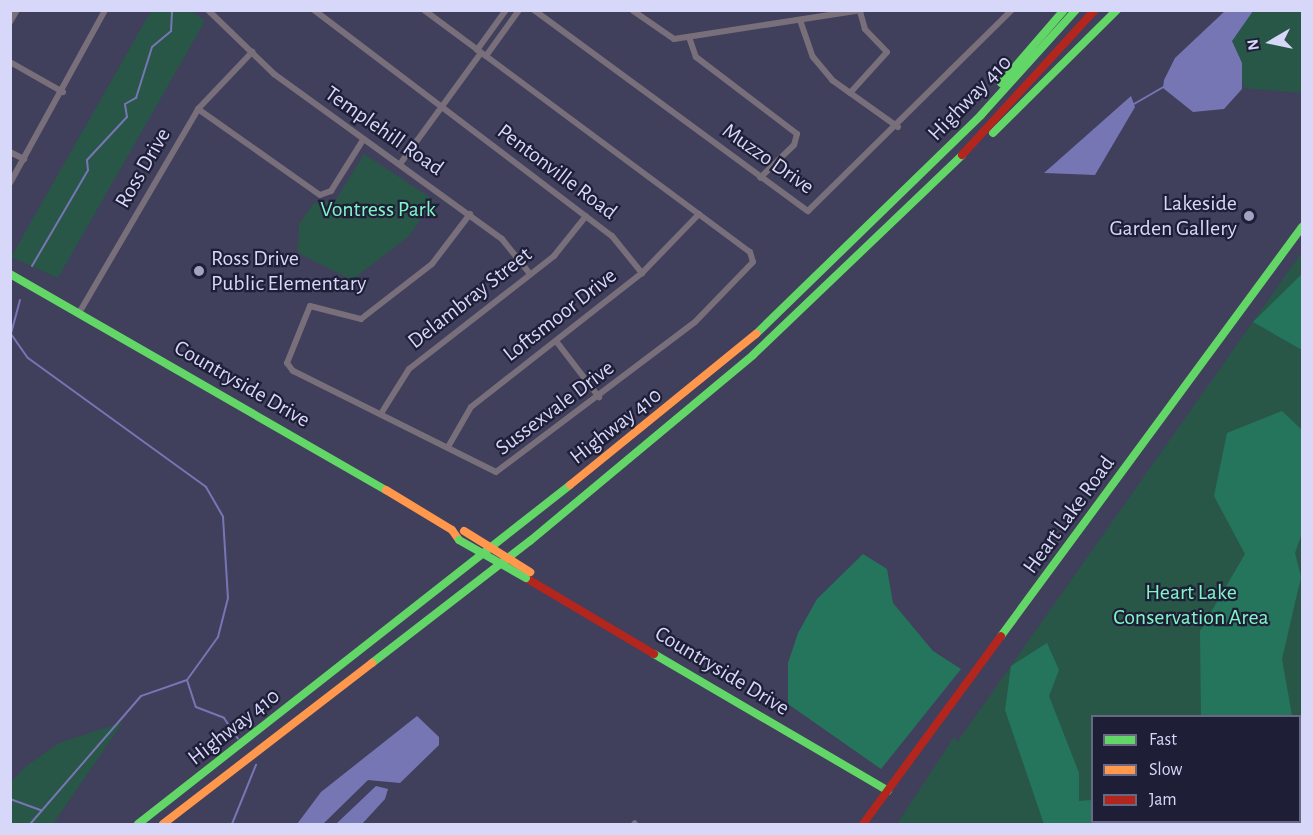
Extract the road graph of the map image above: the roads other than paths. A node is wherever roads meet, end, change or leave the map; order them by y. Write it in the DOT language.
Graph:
graph roads {
  1 [pos="17,10"];
  2 [pos="105,10"];
  3 [pos="208,10"];
  4 [pos="222,10"];
  5 [pos="314,10"];
  6 [pos="424,10"];
  7 [pos="507,10"];
  8 [pos="519,10"];
  9 [pos="534,10"];
  10 [pos="632,10"];
  11 [pos="1012,10"];
  12 [pos="1064,10"];
  13 [pos="1076,10"];
  14 [pos="1095,10"];
  15 [pos="1117,10"];
  16 [pos="861,11"];
  17 [pos="217,16"];
  18 [pos="800,20"];
  19 [pos="10,22"];
  20 [pos="689,37"];
  21 [pos="252,52"];
  22 [pos="482,53"];
  23 [pos="10,62"];
  24 [pos="63,92"];
  25 [pos="850,93"];
  26 [pos="441,108"];
  27 [pos="198,109"];
  28 [pos="981,115"];
  29 [pos="898,128"];
  30 [pos="363,141"];
  31 [pos="10,152"];
  32 [pos="966,152"];
  33 [pos="24,159"];
  34 [pos="400,164"];
  35 [pos="760,178"];
  36 [pos="10,183"];
  37 [pos="470,214"];
  38 [pos="699,214"];
  39 [pos="586,216"];
  40 [pos="1302,227"];
  41 [pos="642,273"];
  42 [pos="10,274"];
  43 [pos="530,274"];
  44 [pos="79,313"];
  45 [pos="556,341"];
  46 [pos="599,397"];
  47 [pos="382,412"];
  48 [pos="448,447"];
  49 [pos="888,791"];
  50 [pos="138,825"];
  51 [pos="163,825"];
  52 [pos="864,825"];
  1 -- 19 [label="street"];
  2 -- 24 [label="street"];
  3 -- 17 [label="street, Templehill Road"];
  4 -- 17 [label="street"];
  5 -- 26 [label="street, Pentonville Road"];
  6 -- 22 [label="street, Sussexvale Drive"];
  7 -- 22 [label="street"];
  8 -- 22 [label="street"];
  9 -- 35 [label="street, Muzzo Drive"];
  10 -- 20 [label="street"];
  11 -- 29 [label="street, Muzzo Drive"];
  12 -- 28 [label="main road"];
  13 -- 28 [label="main road, Highway 410"];
  14 -- 32 [label="main road, Highway 410"];
  15 -- 32 [label="main road"];
  16 -- 18 [label="street"];
  16 -- 25 [label="street"];
  17 -- 21 [label="street, Templehill Road"];
  18 -- 20 [label="street"];
  18 -- 25 [label="street"];
  20 -- 35 [label="street"];
  21 -- 27 [label="street, Ross Drive"];
  21 -- 30 [label="street, Templehill Road"];
  22 -- 26 [label="street"];
  22 -- 38 [label="street, Sussexvale Drive"];
  23 -- 24 [label="street"];
  24 -- 33 [label="street"];
  25 -- 29 [label="street"];
  26 -- 34 [label="street"];
  26 -- 39 [label="street, Pentonville Road"];
  27 -- 30 [label="street"];
  27 -- 44 [label="street, Ross Drive"];
  28 -- 50 [label="main road, Highway 410"];
  29 -- 35 [label="street, Muzzo Drive"];
  30 -- 34 [label="street, Templehill Road"];
  31 -- 33 [label="street"];
  32 -- 51 [label="main road, Highway 410"];
  33 -- 36 [label="street"];
  34 -- 37 [label="street, Templehill Road"];
  37 -- 43 [label="street, Templehill Road"];
  37 -- 47 [label="street, Sussexvale Drive"];
  38 -- 41 [label="street, Loftsmoor Drive"];
  38 -- 46 [label="street, Sussexvale Drive"];
  39 -- 41 [label="street, Pentonville Road"];
  39 -- 43 [label="street, Delambray Street"];
  40 -- 49 [label="main road, Heart Lake Road"];
  41 -- 45 [label="street, Loftsmoor Drive"];
  42 -- 44 [label="main road, Countryside Drive"];
  43 -- 47 [label="street, Delambray Street"];
  44 -- 49 [label="main road, Countryside Drive, bridge"];
  45 -- 46 [label="street"];
  45 -- 48 [label="street, Loftsmoor Drive"];
  46 -- 48 [label="street, Sussexvale Drive"];
  47 -- 48 [label="street, Sussexvale Drive"];
  49 -- 52 [label="main road, Heart Lake Road"];
}
